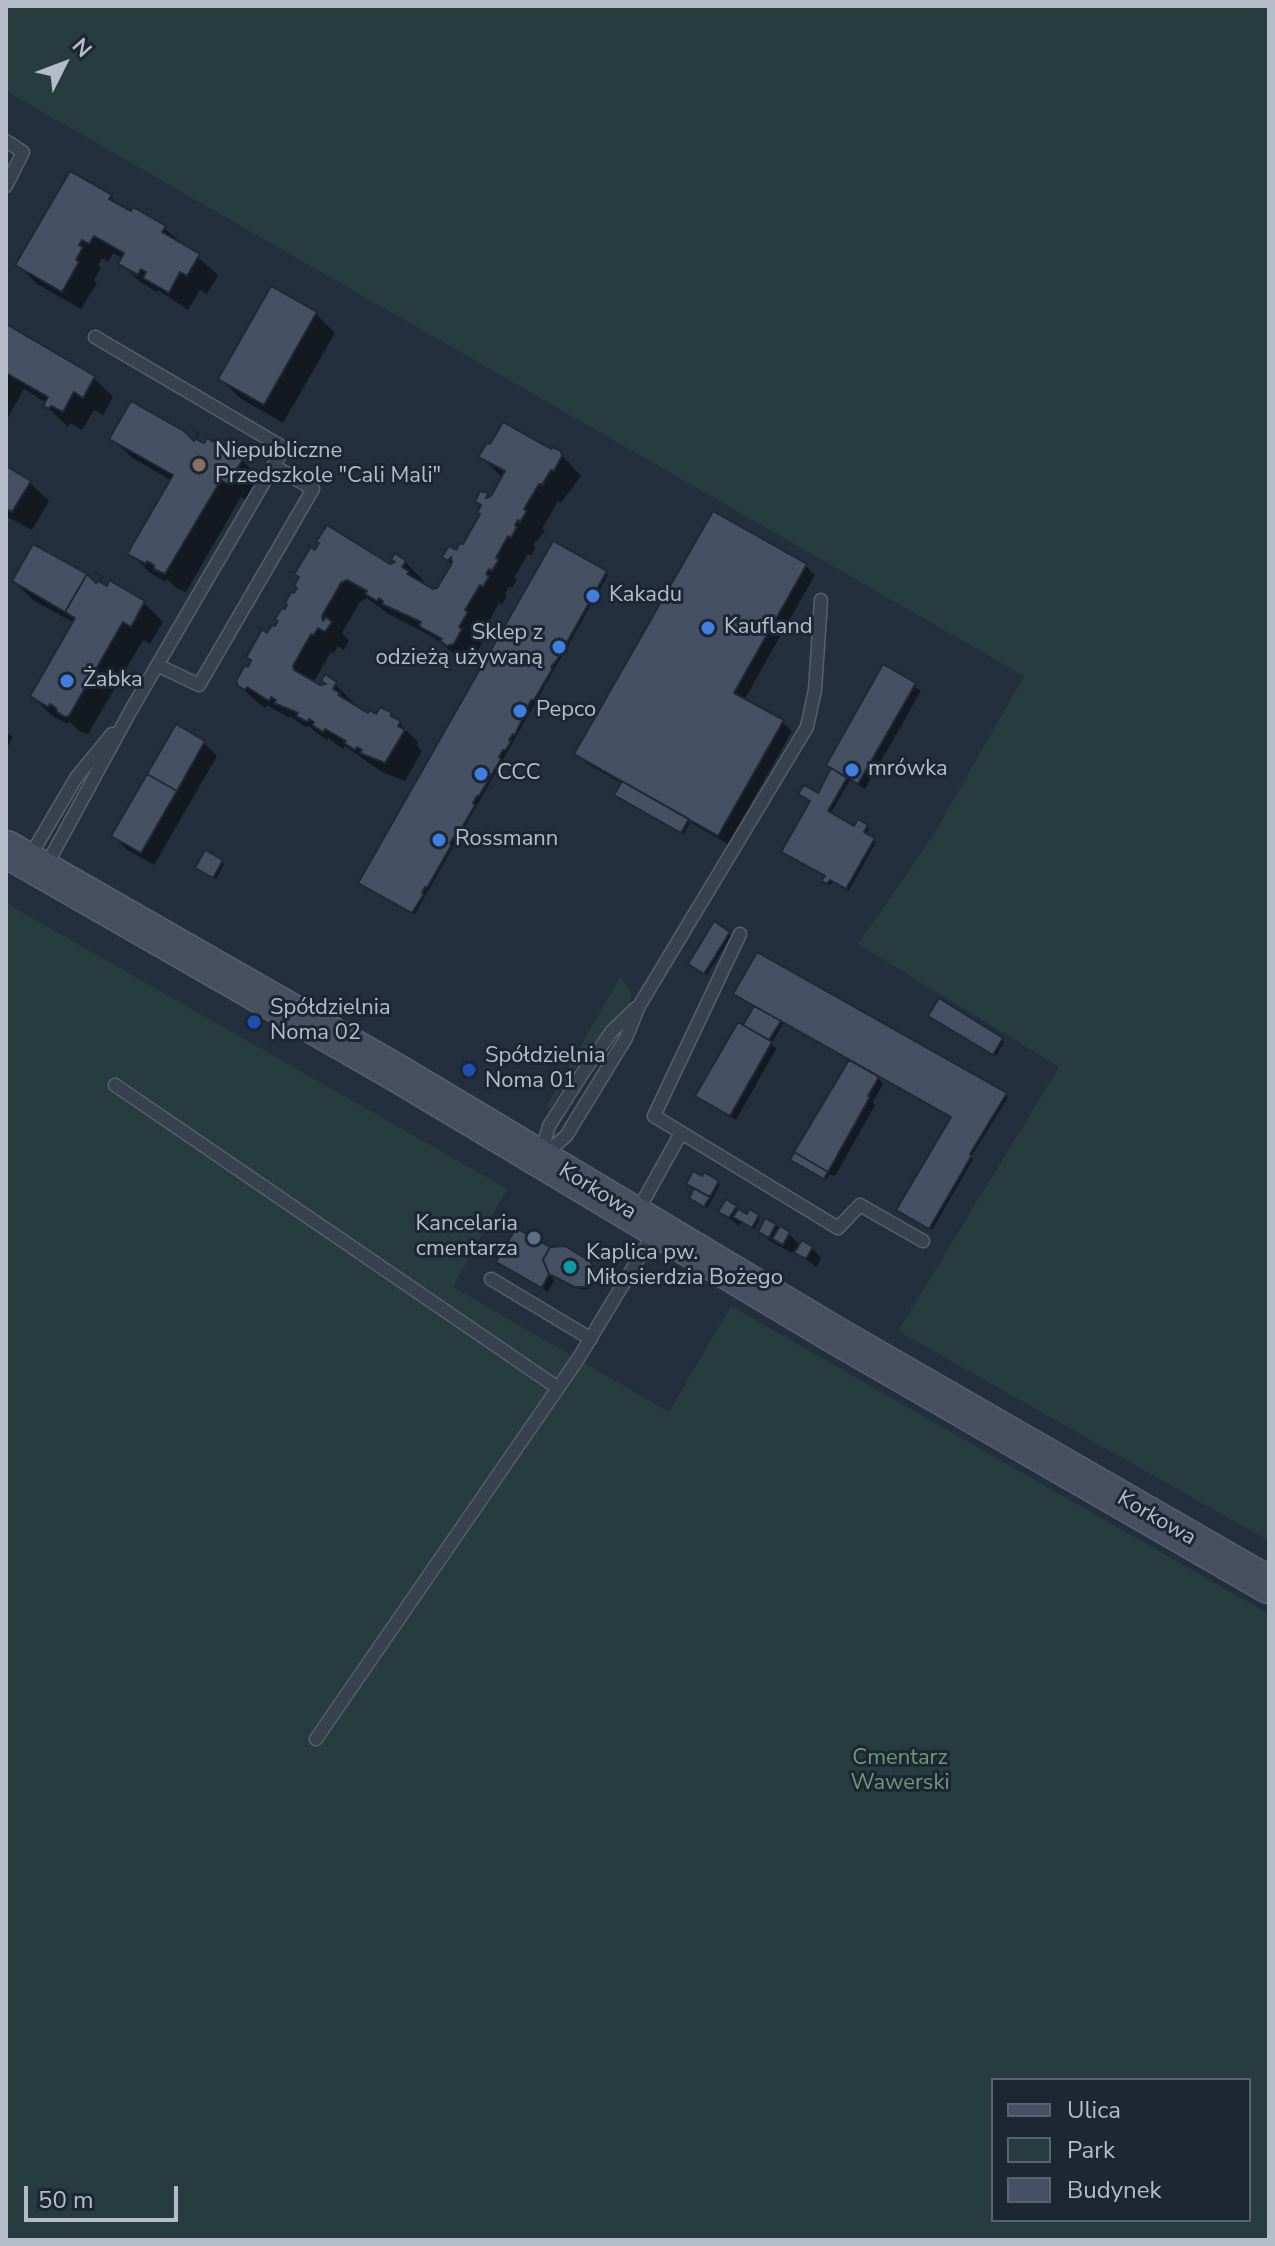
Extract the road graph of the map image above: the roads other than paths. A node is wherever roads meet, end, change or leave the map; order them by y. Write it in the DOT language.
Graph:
graph roads {
  1 [pos="6,141"];
  2 [pos="6,186"];
  3 [pos="95,337"];
  4 [pos="274,466"];
  5 [pos="821,600"];
  6 [pos="157,665"];
  7 [pos="131,710"];
  8 [pos="26,861"];
  9 [pos="740,934"];
  10 [pos="639,1006"];
  11 [pos="115,1085"];
  12 [pos="681,1133"];
  13 [pos="541,1158"];
  14 [pos="646,1222"];
  15 [pos="923,1241"];
  16 [pos="491,1279"];
  17 [pos="591,1339"];
  18 [pos="558,1388"];
  19 [pos="1269,1585"];
  20 [pos="316,1739"];
  1 -- 2 [label="lane"];
  3 -- 4 [label="lane"];
  4 -- 6 [label="lane"];
  4 -- 6 [label="lane"];
  5 -- 10 [label="lane"];
  6 -- 7 [label="lane"];
  7 -- 8 [label="lane"];
  7 -- 8 [label="lane"];
  8 -- 13 [label="street, Korkowa"];
  9 -- 12 [label="lane"];
  10 -- 13 [label="lane"];
  10 -- 13 [label="lane"];
  11 -- 18 [label="lane"];
  12 -- 14 [label="lane"];
  12 -- 15 [label="lane"];
  13 -- 14 [label="street, Korkowa"];
  14 -- 17 [label="lane"];
  14 -- 19 [label="street, Korkowa"];
  16 -- 17 [label="lane"];
  17 -- 18 [label="lane"];
  18 -- 20 [label="lane"];
}
